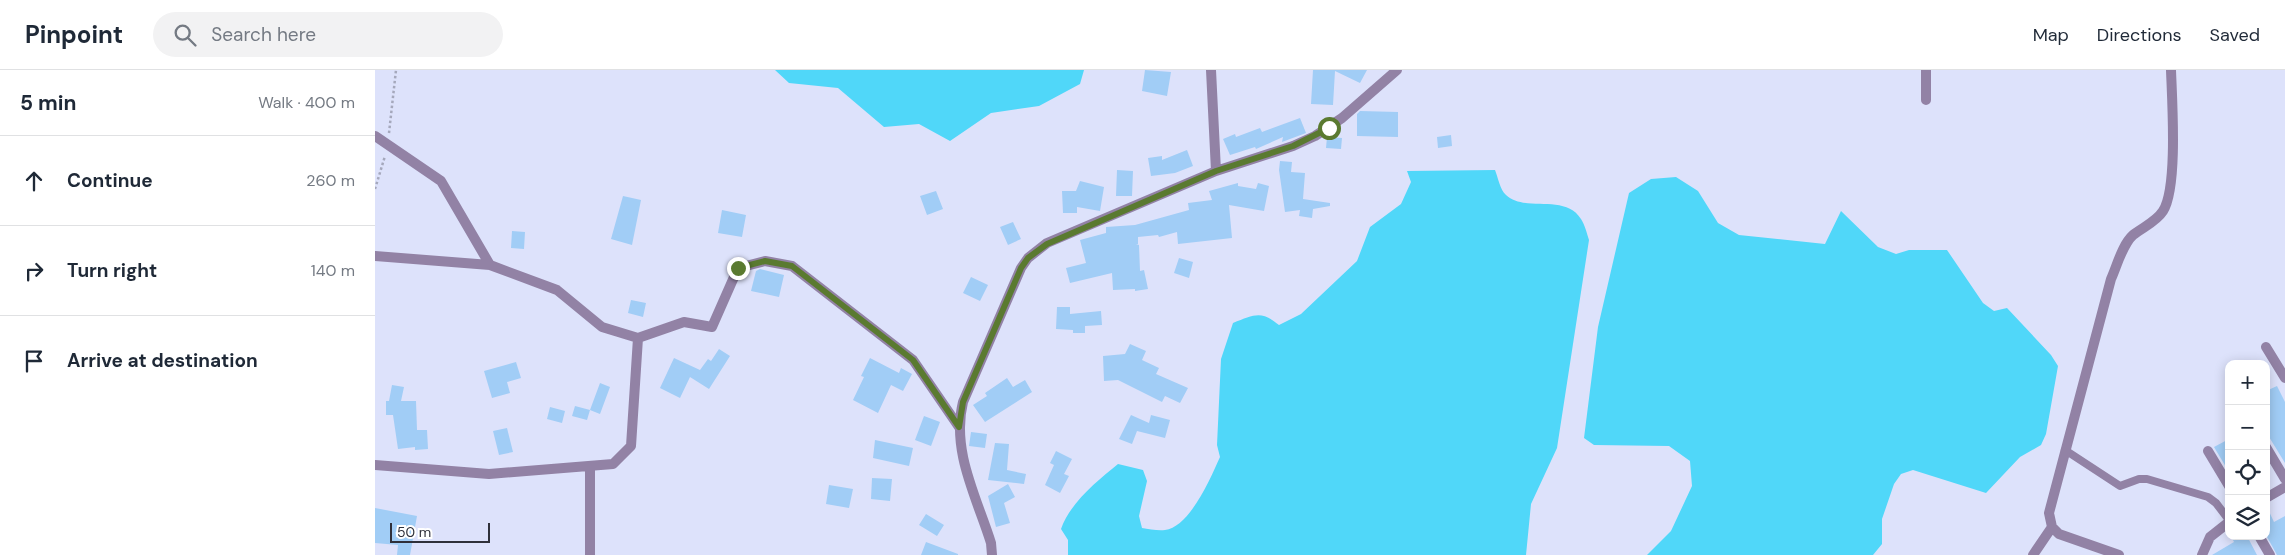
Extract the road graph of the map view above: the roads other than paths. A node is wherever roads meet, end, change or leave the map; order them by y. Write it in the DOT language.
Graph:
graph roads {
  1 [pos="1211,70"];
  2 [pos="1397,70"];
  3 [pos="1926,70"];
  4 [pos="2171,70"];
  5 [pos="1926,100"];
  6 [pos="375,136"];
  7 [pos="1216,171"];
  8 [pos="375,256"];
  9 [pos="490,265"];
  10 [pos="638,338"];
  11 [pos="2266,347"];
  12 [pos="2285,378"];
  13 [pos="959,427"];
  14 [pos="2065,450"];
  15 [pos="2268,450"];
  16 [pos="2208,451"];
  17 [pos="375,465"];
  18 [pos="590,467"];
  19 [pos="2225,479"];
  20 [pos="2285,479"];
  21 [pos="2285,487"];
  22 [pos="2270,496"];
  23 [pos="2225,515"];
  24 [pos="2225,524"];
  25 [pos="2052,527"];
  26 [pos="2261,540"];
  27 [pos="2203,550"];
  28 [pos="590,555"];
  29 [pos="992,555"];
  30 [pos="2033,555"];
  31 [pos="2119,555"];
  32 [pos="2211,555"];
  33 [pos="2270,555"];
  1 -- 7 [label="street"];
  2 -- 7 [label="street"];
  3 -- 5 [label="street"];
  4 -- 14 [label="street"];
  6 -- 9 [label="street"];
  7 -- 13 [label="street"];
  8 -- 9 [label="street"];
  9 -- 10 [label="street"];
  10 -- 13 [label="street"];
  10 -- 18 [label="street"];
  11 -- 12 [label="street"];
  13 -- 29 [label="street"];
  14 -- 23 [label="lane"];
  14 -- 25 [label="street"];
  15 -- 20 [label="street"];
  16 -- 19 [label="street"];
  17 -- 18 [label="street"];
  18 -- 28 [label="street"];
  21 -- 22 [label="street"];
  24 -- 27 [label="street"];
  25 -- 30 [label="street"];
  25 -- 31 [label="street"];
  26 -- 33 [label="street"];
  27 -- 32 [label="street"];
}
